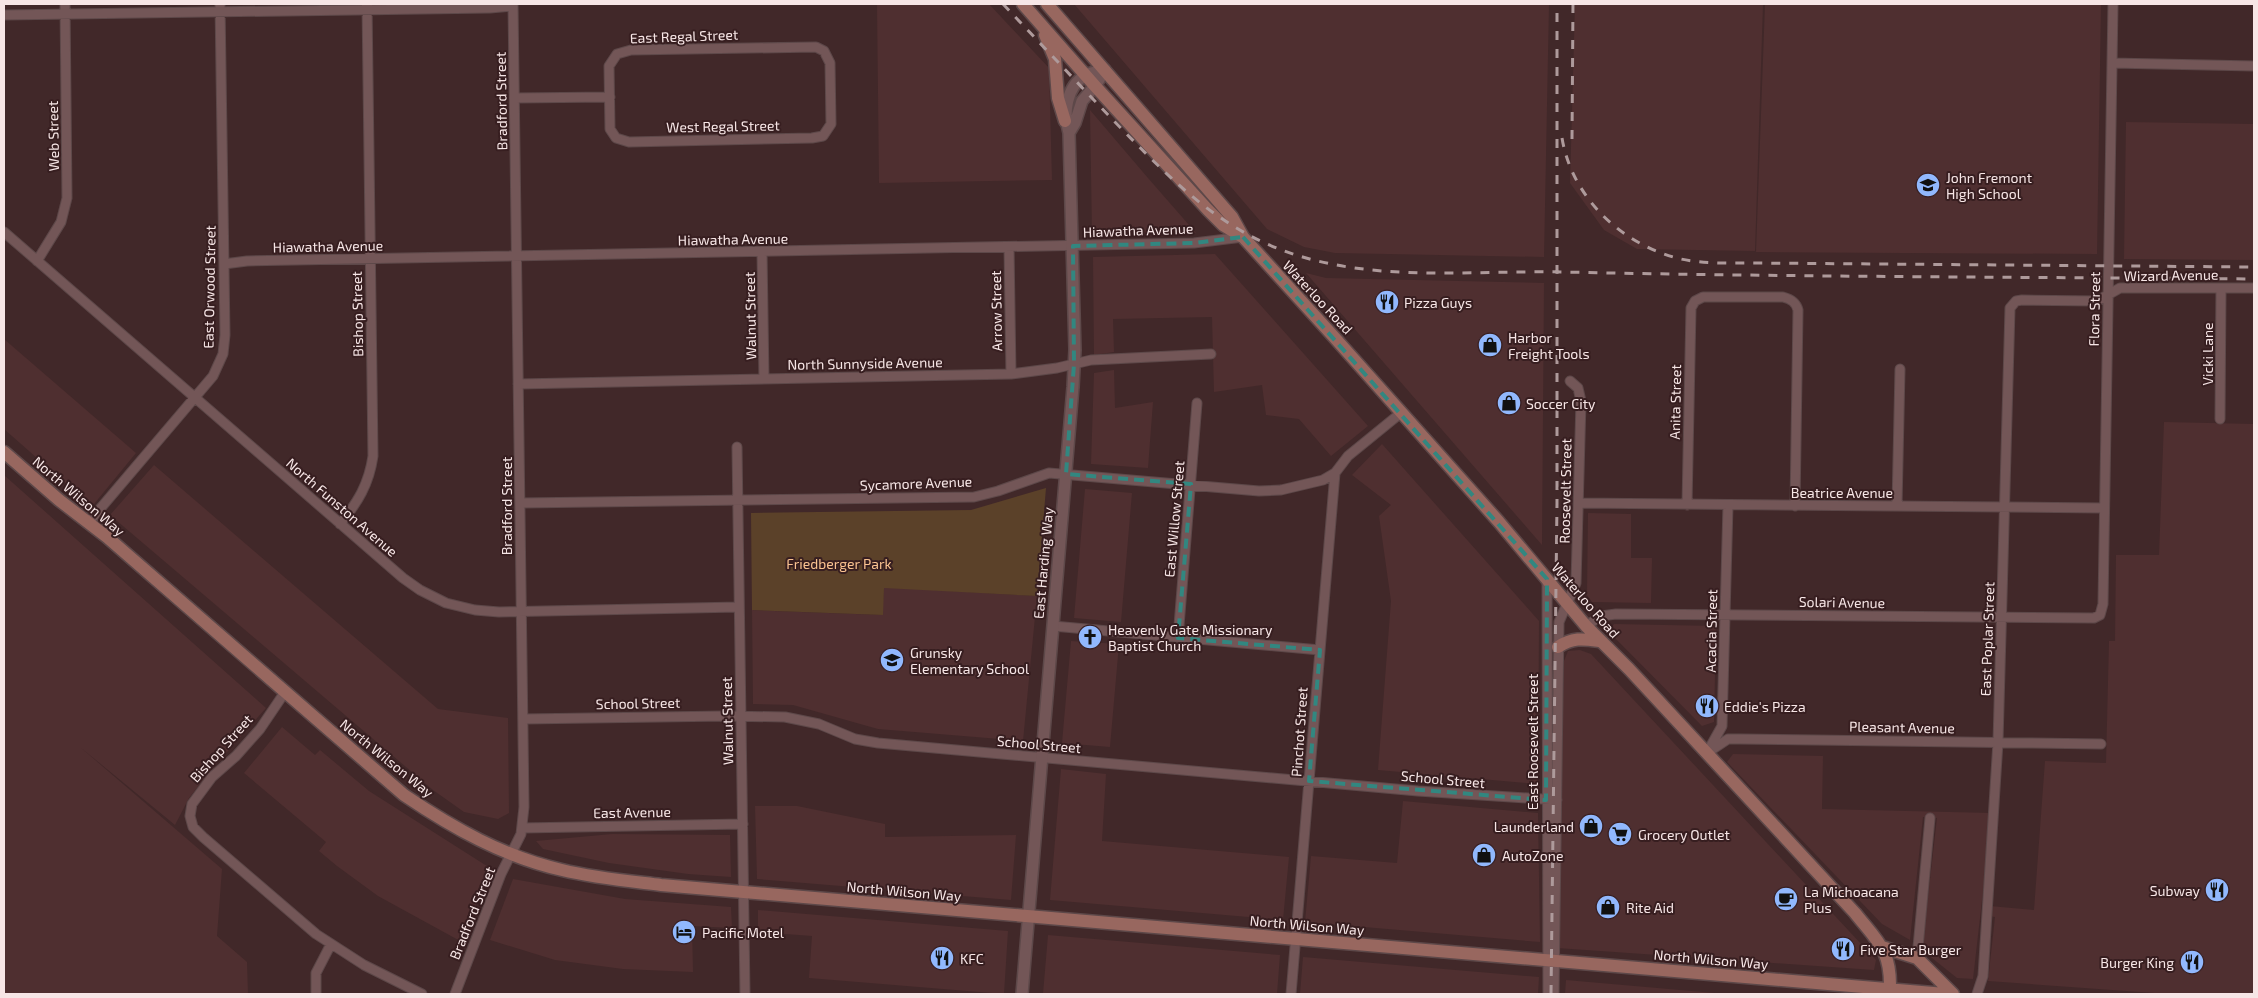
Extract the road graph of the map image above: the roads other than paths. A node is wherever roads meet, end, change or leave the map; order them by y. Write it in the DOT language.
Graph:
graph roads {
  1 [pos="65,4"];
  2 [pos="1023,4"];
  3 [pos="1047,4"];
  4 [pos="2113,4"];
  5 [pos="513,5"];
  6 [pos="367,7"];
  7 [pos="220,8"];
  8 [pos="65,14"];
  9 [pos="4,15"];
  10 [pos="1040,23"];
  11 [pos="2112,63"];
  12 [pos="2254,66"];
  13 [pos="1105,70"];
  14 [pos="1085,76"];
  15 [pos="1095,86"];
  16 [pos="831,88"];
  17 [pos="610,97"];
  18 [pos="514,98"];
  19 [pos="1067,127"];
  20 [pos="4,232"];
  21 [pos="1243,237"];
  22 [pos="1073,246"];
  23 [pos="1009,247"];
  24 [pos="762,252"];
  25 [pos="516,257"];
  26 [pos="370,260"];
  27 [pos="38,261"];
  28 [pos="224,264"];
  29 [pos="2254,288"];
  30 [pos="2221,289"];
  31 [pos="2109,295"];
  32 [pos="2032,300"];
  33 [pos="1211,354"];
  34 [pos="1074,364"];
  35 [pos="1900,369"];
  36 [pos="1012,374"];
  37 [pos="764,379"];
  38 [pos="1570,381"];
  39 [pos="518,384"];
  40 [pos="195,398"];
  41 [pos="1197,403"];
  42 [pos="1402,412"];
  43 [pos="2220,419"];
  44 [pos="737,447"];
  45 [pos="4,452"];
  46 [pos="1335,473"];
  47 [pos="1066,474"];
  48 [pos="1191,484"];
  49 [pos="738,501"];
  50 [pos="520,503"];
  51 [pos="1579,503"];
  52 [pos="1687,505"];
  53 [pos="1728,505"];
  54 [pos="1795,506"];
  55 [pos="1897,506"];
  56 [pos="2005,508"];
  57 [pos="2104,508"];
  58 [pos="88,523"];
  59 [pos="340,524"];
  60 [pos="1547,579"];
  61 [pos="1566,604"];
  62 [pos="739,607"];
  63 [pos="520,612"];
  64 [pos="1725,614"];
  65 [pos="2100,615"];
  66 [pos="2002,617"];
  67 [pos="1053,626"];
  68 [pos="1586,626"];
  69 [pos="1178,638"];
  70 [pos="1600,641"];
  71 [pos="1558,646"];
  72 [pos="1320,650"];
  73 [pos="285,692"];
  74 [pos="741,717"];
  75 [pos="522,719"];
  76 [pos="1998,742"];
  77 [pos="2101,744"];
  78 [pos="1707,753"];
  79 [pos="1042,758"];
  80 [pos="1309,781"];
  81 [pos="1546,800"];
  82 [pos="1557,800"];
  83 [pos="1930,818"];
  84 [pos="742,824"];
  85 [pos="522,828"];
  86 [pos="511,854"];
  87 [pos="743,892"];
  88 [pos="1028,916"];
  89 [pos="1295,939"];
  90 [pos="331,944"];
  91 [pos="1882,947"];
  92 [pos="1917,958"];
  93 [pos="1551,961"];
  94 [pos="1890,988"];
  95 [pos="1816,989"];
  96 [pos="316,994"];
  97 [pos="422,994"];
  98 [pos="455,994"];
  99 [pos="745,994"];
  100 [pos="1022,994"];
  101 [pos="1291,994"];
  102 [pos="1548,994"];
  103 [pos="1554,994"];
  104 [pos="1945,994"];
  105 [pos="1953,994"];
  106 [pos="1977,994"];
  1 -- 8 [label="street, Web Street"];
  2 -- 10 [label="main road, Waterloo Road"];
  3 -- 13 [label="main road, Waterloo Road"];
  4 -- 11 [label="street, Flora Street"];
  5 -- 6 [label="street"];
  5 -- 18 [label="street, Bradford Street"];
  6 -- 7 [label="street"];
  6 -- 26 [label="street, Bishop Street"];
  7 -- 8 [label="street"];
  7 -- 28 [label="street, East Orwood Street"];
  8 -- 9 [label="street"];
  8 -- 27 [label="street, Web Street"];
  10 -- 14 [label="main road, Waterloo Road"];
  10 -- 19 [label="main road"];
  11 -- 12 [label="street"];
  11 -- 31 [label="street, Flora Street"];
  13 -- 14 [label="street"];
  13 -- 15 [label="street, East Harding Way"];
  13 -- 21 [label="main road, Waterloo Road"];
  14 -- 15 [label="main road, Waterloo Road"];
  14 -- 19 [label="street, East Harding Way"];
  15 -- 19 [label="street, East Harding Way"];
  15 -- 21 [label="main road, Waterloo Road"];
  16 -- 17 [label="street, East Regal Street"];
  16 -- 17 [label="street, West Regal Street"];
  17 -- 18 [label="street"];
  18 -- 25 [label="street, Bradford Street"];
  19 -- 22 [label="street, East Harding Way"];
  20 -- 27 [label="street, North Funston Avenue"];
  21 -- 22 [label="street, Hiawatha Avenue"];
  21 -- 42 [label="main road, Waterloo Road"];
  22 -- 23 [label="street, Hiawatha Avenue"];
  22 -- 34 [label="street, East Harding Way"];
  23 -- 24 [label="street, Hiawatha Avenue"];
  23 -- 36 [label="street, Arrow Street"];
  24 -- 25 [label="street, Hiawatha Avenue"];
  24 -- 37 [label="street, Walnut Street"];
  25 -- 26 [label="street, Hiawatha Avenue"];
  25 -- 39 [label="street, Bradford Street"];
  26 -- 28 [label="street, Hiawatha Avenue"];
  26 -- 59 [label="street, Bishop Street"];
  27 -- 40 [label="street, North Funston Avenue"];
  28 -- 40 [label="street, East Orwood Street"];
  29 -- 30 [label="street, Wizard Avenue"];
  30 -- 31 [label="street, Wizard Avenue"];
  30 -- 43 [label="street, Vicki Lane"];
  31 -- 32 [label="street, Wizard Avenue"];
  31 -- 57 [label="street, Flora Street"];
  32 -- 56 [label="street, East Poplar Street"];
  33 -- 34 [label="street, North Sunnyside Avenue"];
  34 -- 36 [label="street, North Sunnyside Avenue"];
  34 -- 47 [label="street, East Harding Way"];
  35 -- 55 [label="street"];
  36 -- 37 [label="street, North Sunnyside Avenue"];
  37 -- 39 [label="street, North Sunnyside Avenue"];
  38 -- 51 [label="street, Roosevelt Street"];
  39 -- 50 [label="street, Bradford Street"];
  40 -- 58 [label="street, East Orwood Street"];
  40 -- 59 [label="street, North Funston Avenue"];
  41 -- 48 [label="street, East Willow Street"];
  42 -- 46 [label="street, Sycamore Avenue"];
  42 -- 60 [label="main road, Waterloo Road"];
  44 -- 49 [label="street, Walnut Street"];
  45 -- 58 [label="main road, North Wilson Way"];
  46 -- 48 [label="street, Sycamore Avenue"];
  46 -- 72 [label="street, Pinchot Street"];
  47 -- 48 [label="street, Sycamore Avenue"];
  47 -- 49 [label="street, Sycamore Avenue"];
  47 -- 67 [label="street, East Harding Way"];
  48 -- 69 [label="street, East Willow Street"];
  49 -- 50 [label="street, Sycamore Avenue"];
  49 -- 62 [label="street, Walnut Street"];
  50 -- 63 [label="street, Bradford Street"];
  51 -- 52 [label="street, Beatrice Avenue"];
  51 -- 61 [label="street, Roosevelt Street"];
  52 -- 53 [label="street, Beatrice Avenue"];
  52 -- 54 [label="street, Anita Street"];
  53 -- 54 [label="street, Beatrice Avenue"];
  53 -- 64 [label="street, Acacia Street"];
  54 -- 55 [label="street, Beatrice Avenue"];
  55 -- 56 [label="street, Beatrice Avenue"];
  56 -- 57 [label="street, Beatrice Avenue"];
  56 -- 66 [label="street, East Poplar Street"];
  57 -- 65 [label="street, Flora Street"];
  58 -- 73 [label="main road, North Wilson Way"];
  59 -- 63 [label="street, North Funston Avenue"];
  60 -- 61 [label="main road, Waterloo Road"];
  60 -- 81 [label="street, East Roosevelt Street"];
  61 -- 68 [label="main road, Waterloo Road"];
  61 -- 71 [label="street, East Roosevelt Street"];
  62 -- 63 [label="street, North Funston Avenue"];
  62 -- 74 [label="street, Walnut Street"];
  63 -- 75 [label="street, Bradford Street"];
  64 -- 66 [label="street, Solari Avenue"];
  64 -- 68 [label="street, Solari Avenue"];
  64 -- 78 [label="street, Acacia Street"];
  65 -- 66 [label="street, Solari Avenue"];
  66 -- 76 [label="street, East Poplar Street"];
  67 -- 69 [label="street"];
  67 -- 79 [label="street, East Harding Way"];
  68 -- 70 [label="main road, Waterloo Road"];
  69 -- 72 [label="street"];
  70 -- 71 [label="main road"];
  70 -- 78 [label="main road, Waterloo Road"];
  71 -- 82 [label="street, East Roosevelt Street"];
  72 -- 80 [label="street, Pinchot Street"];
  73 -- 86 [label="main road, North Wilson Way"];
  73 -- 90 [label="street, Bishop Street"];
  74 -- 75 [label="street, School Street"];
  74 -- 79 [label="street, School Street"];
  74 -- 84 [label="street, Walnut Street"];
  75 -- 85 [label="street, Bradford Street"];
  76 -- 77 [label="street, Pleasant Avenue"];
  76 -- 78 [label="street, Pleasant Avenue"];
  76 -- 106 [label="street, East Poplar Street"];
  78 -- 91 [label="main road, Waterloo Road"];
  79 -- 80 [label="street, School Street"];
  79 -- 88 [label="street, East Harding Way"];
  80 -- 81 [label="street, School Street"];
  80 -- 89 [label="street, Pinchot Street"];
  81 -- 82 [label="street, School Street"];
  81 -- 93 [label="street, East Roosevelt Street"];
  82 -- 93 [label="street, East Roosevelt Street"];
  83 -- 92 [label="street"];
  84 -- 85 [label="street, East Avenue"];
  84 -- 87 [label="street, Walnut Street"];
  85 -- 86 [label="street, Bradford Street"];
  86 -- 87 [label="main road, North Wilson Way"];
  86 -- 98 [label="street, Bradford Street"];
  87 -- 88 [label="main road, North Wilson Way"];
  87 -- 99 [label="street, Walnut Street"];
  88 -- 89 [label="main road, North Wilson Way"];
  88 -- 100 [label="street, East Harding Way"];
  89 -- 93 [label="main road, North Wilson Way"];
  89 -- 101 [label="street, Pinchot Street"];
  90 -- 96 [label="street"];
  90 -- 97 [label="street"];
  91 -- 92 [label="main road"];
  91 -- 94 [label="main road, Waterloo Road"];
  92 -- 105 [label="main road"];
  93 -- 95 [label="main road, North Wilson Way"];
  93 -- 102 [label="street, East Roosevelt Street"];
  93 -- 103 [label="street, East Roosevelt Street"];
  94 -- 95 [label="main road, North Wilson Way"];
  94 -- 104 [label="main road, North Wilson Way"];
}
